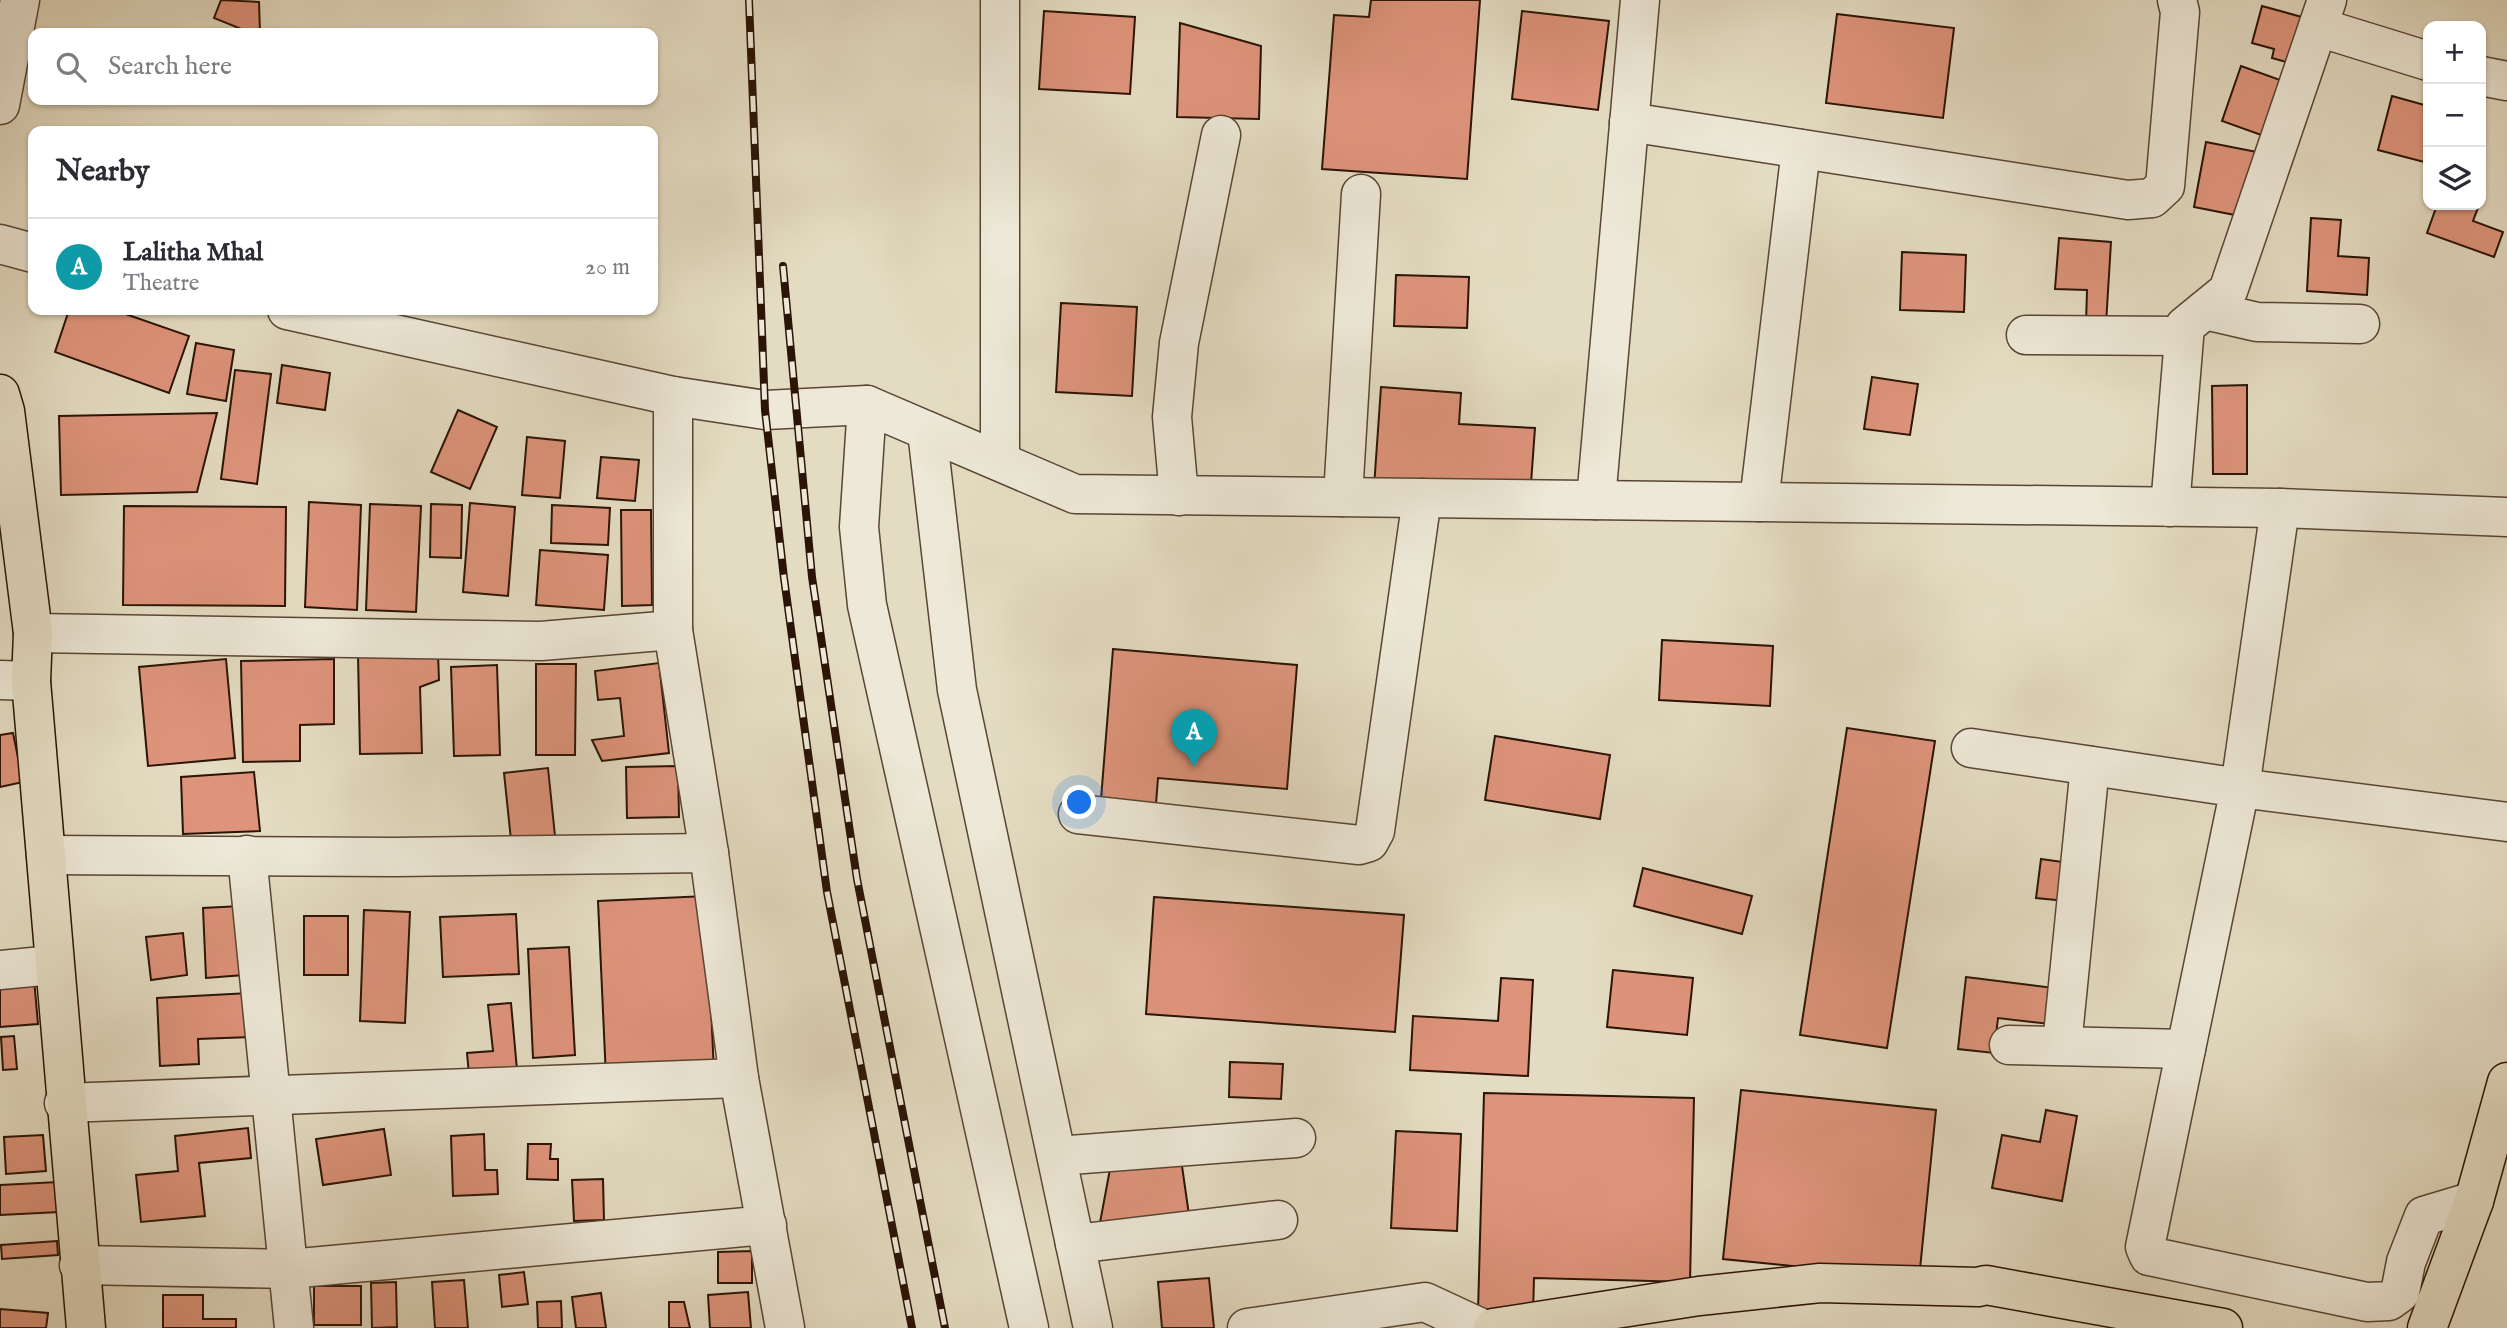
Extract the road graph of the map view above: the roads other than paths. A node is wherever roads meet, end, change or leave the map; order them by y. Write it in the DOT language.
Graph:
graph roads {
  1 [pos="20,0"];
  2 [pos="1000,0"];
  3 [pos="1640,0"];
  4 [pos="2177,0"];
  5 [pos="2322,14"];
  6 [pos="2423,59"];
  7 [pos="2486,77"];
  8 [pos="2507,81"];
  9 [pos="0,105"];
  10 [pos="1629,122"];
  11 [pos="1221,135"];
  12 [pos="1801,149"];
  13 [pos="1361,194"];
  14 [pos="0,244"];
  15 [pos="28,252"];
  16 [pos="310,315"];
  17 [pos="2193,323"];
  18 [pos="2360,324"];
  19 [pos="2026,335"];
  20 [pos="0,394"];
  21 [pos="673,396"];
  22 [pos="867,405"];
  23 [pos="927,430"];
  24 [pos="1000,461"];
  25 [pos="1179,496"];
  26 [pos="1343,497"];
  27 [pos="1422,498"];
  28 [pos="1596,500"];
  29 [pos="1759,502"];
  30 [pos="2170,507"];
  31 [pos="2280,508"];
  32 [pos="2507,517"];
  33 [pos="673,630"];
  34 [pos="33,633"];
  35 [pos="15,681"];
  36 [pos="1971,748"];
  37 [pos="2090,766"];
  38 [pos="2240,788"];
  39 [pos="1079,814"];
  40 [pos="2507,822"];
  41 [pos="709,853"];
  42 [pos="46,855"];
  43 [pos="247,855"];
  44 [pos="53,965"];
  45 [pos="0,970"];
  46 [pos="2009,1045"];
  47 [pos="2062,1045"];
  48 [pos="2186,1049"];
  49 [pos="739,1078"];
  50 [pos="2507,1082"];
  51 [pos="272,1094"];
  52 [pos="64,1103"];
  53 [pos="1296,1138"];
  54 [pos="1057,1157"];
  55 [pos="2474,1201"];
  56 [pos="1278,1220"];
  57 [pos="767,1225"];
  58 [pos="1075,1244"];
  59 [pos="79,1265"];
  60 [pos="289,1269"];
  61 [pos="2183,1324"];
  62 [pos="86,1328"];
  63 [pos="294,1328"];
  64 [pos="785,1328"];
  65 [pos="1029,1328"];
  66 [pos="1093,1328"];
  67 [pos="1247,1328"];
  68 [pos="1481,1328"];
  69 [pos="1493,1328"];
  70 [pos="2223,1328"];
  71 [pos="2427,1328"];
  1 -- 9 [label="street"];
  2 -- 24 [label="street"];
  3 -- 10 [label="street"];
  4 -- 12 [label="street"];
  5 -- 6 [label="street"];
  5 -- 17 [label="street"];
  7 -- 8 [label="street"];
  10 -- 12 [label="street"];
  10 -- 28 [label="street"];
  11 -- 25 [label="street"];
  12 -- 29 [label="street"];
  13 -- 26 [label="street"];
  14 -- 15 [label="street"];
  16 -- 21 [label="street"];
  17 -- 18 [label="street"];
  17 -- 19 [label="street"];
  17 -- 30 [label="street"];
  20 -- 34 [label="main road"];
  21 -- 22 [label="street"];
  21 -- 33 [label="street"];
  22 -- 23 [label="street"];
  22 -- 65 [label="street"];
  23 -- 24 [label="street"];
  23 -- 54 [label="street"];
  24 -- 25 [label="street"];
  25 -- 26 [label="street"];
  26 -- 27 [label="street"];
  27 -- 28 [label="street"];
  27 -- 39 [label="street"];
  28 -- 29 [label="street"];
  29 -- 30 [label="street"];
  30 -- 31 [label="street"];
  31 -- 32 [label="street"];
  31 -- 38 [label="street"];
  33 -- 34 [label="street"];
  33 -- 41 [label="street"];
  34 -- 35 [label="main road"];
  35 -- 42 [label="main road"];
  36 -- 37 [label="street"];
  37 -- 38 [label="street"];
  37 -- 47 [label="street"];
  38 -- 40 [label="street"];
  38 -- 48 [label="street"];
  41 -- 43 [label="street"];
  41 -- 49 [label="street"];
  42 -- 43 [label="street"];
  42 -- 44 [label="main road"];
  43 -- 51 [label="street"];
  44 -- 45 [label="street"];
  44 -- 52 [label="main road"];
  46 -- 47 [label="street"];
  47 -- 48 [label="street"];
  48 -- 55 [label="street"];
  49 -- 51 [label="street"];
  49 -- 57 [label="street"];
  50 -- 55 [label="main road"];
  51 -- 52 [label="street"];
  51 -- 60 [label="street"];
  52 -- 59 [label="main road"];
  53 -- 54 [label="street"];
  54 -- 58 [label="street"];
  55 -- 71 [label="main road"];
  56 -- 58 [label="street"];
  57 -- 60 [label="street"];
  57 -- 64 [label="street"];
  58 -- 66 [label="street"];
  59 -- 60 [label="street"];
  59 -- 62 [label="main road"];
  60 -- 63 [label="street"];
  61 -- 69 [label="main road"];
  61 -- 70 [label="main road"];
  67 -- 68 [label="street"];
}
